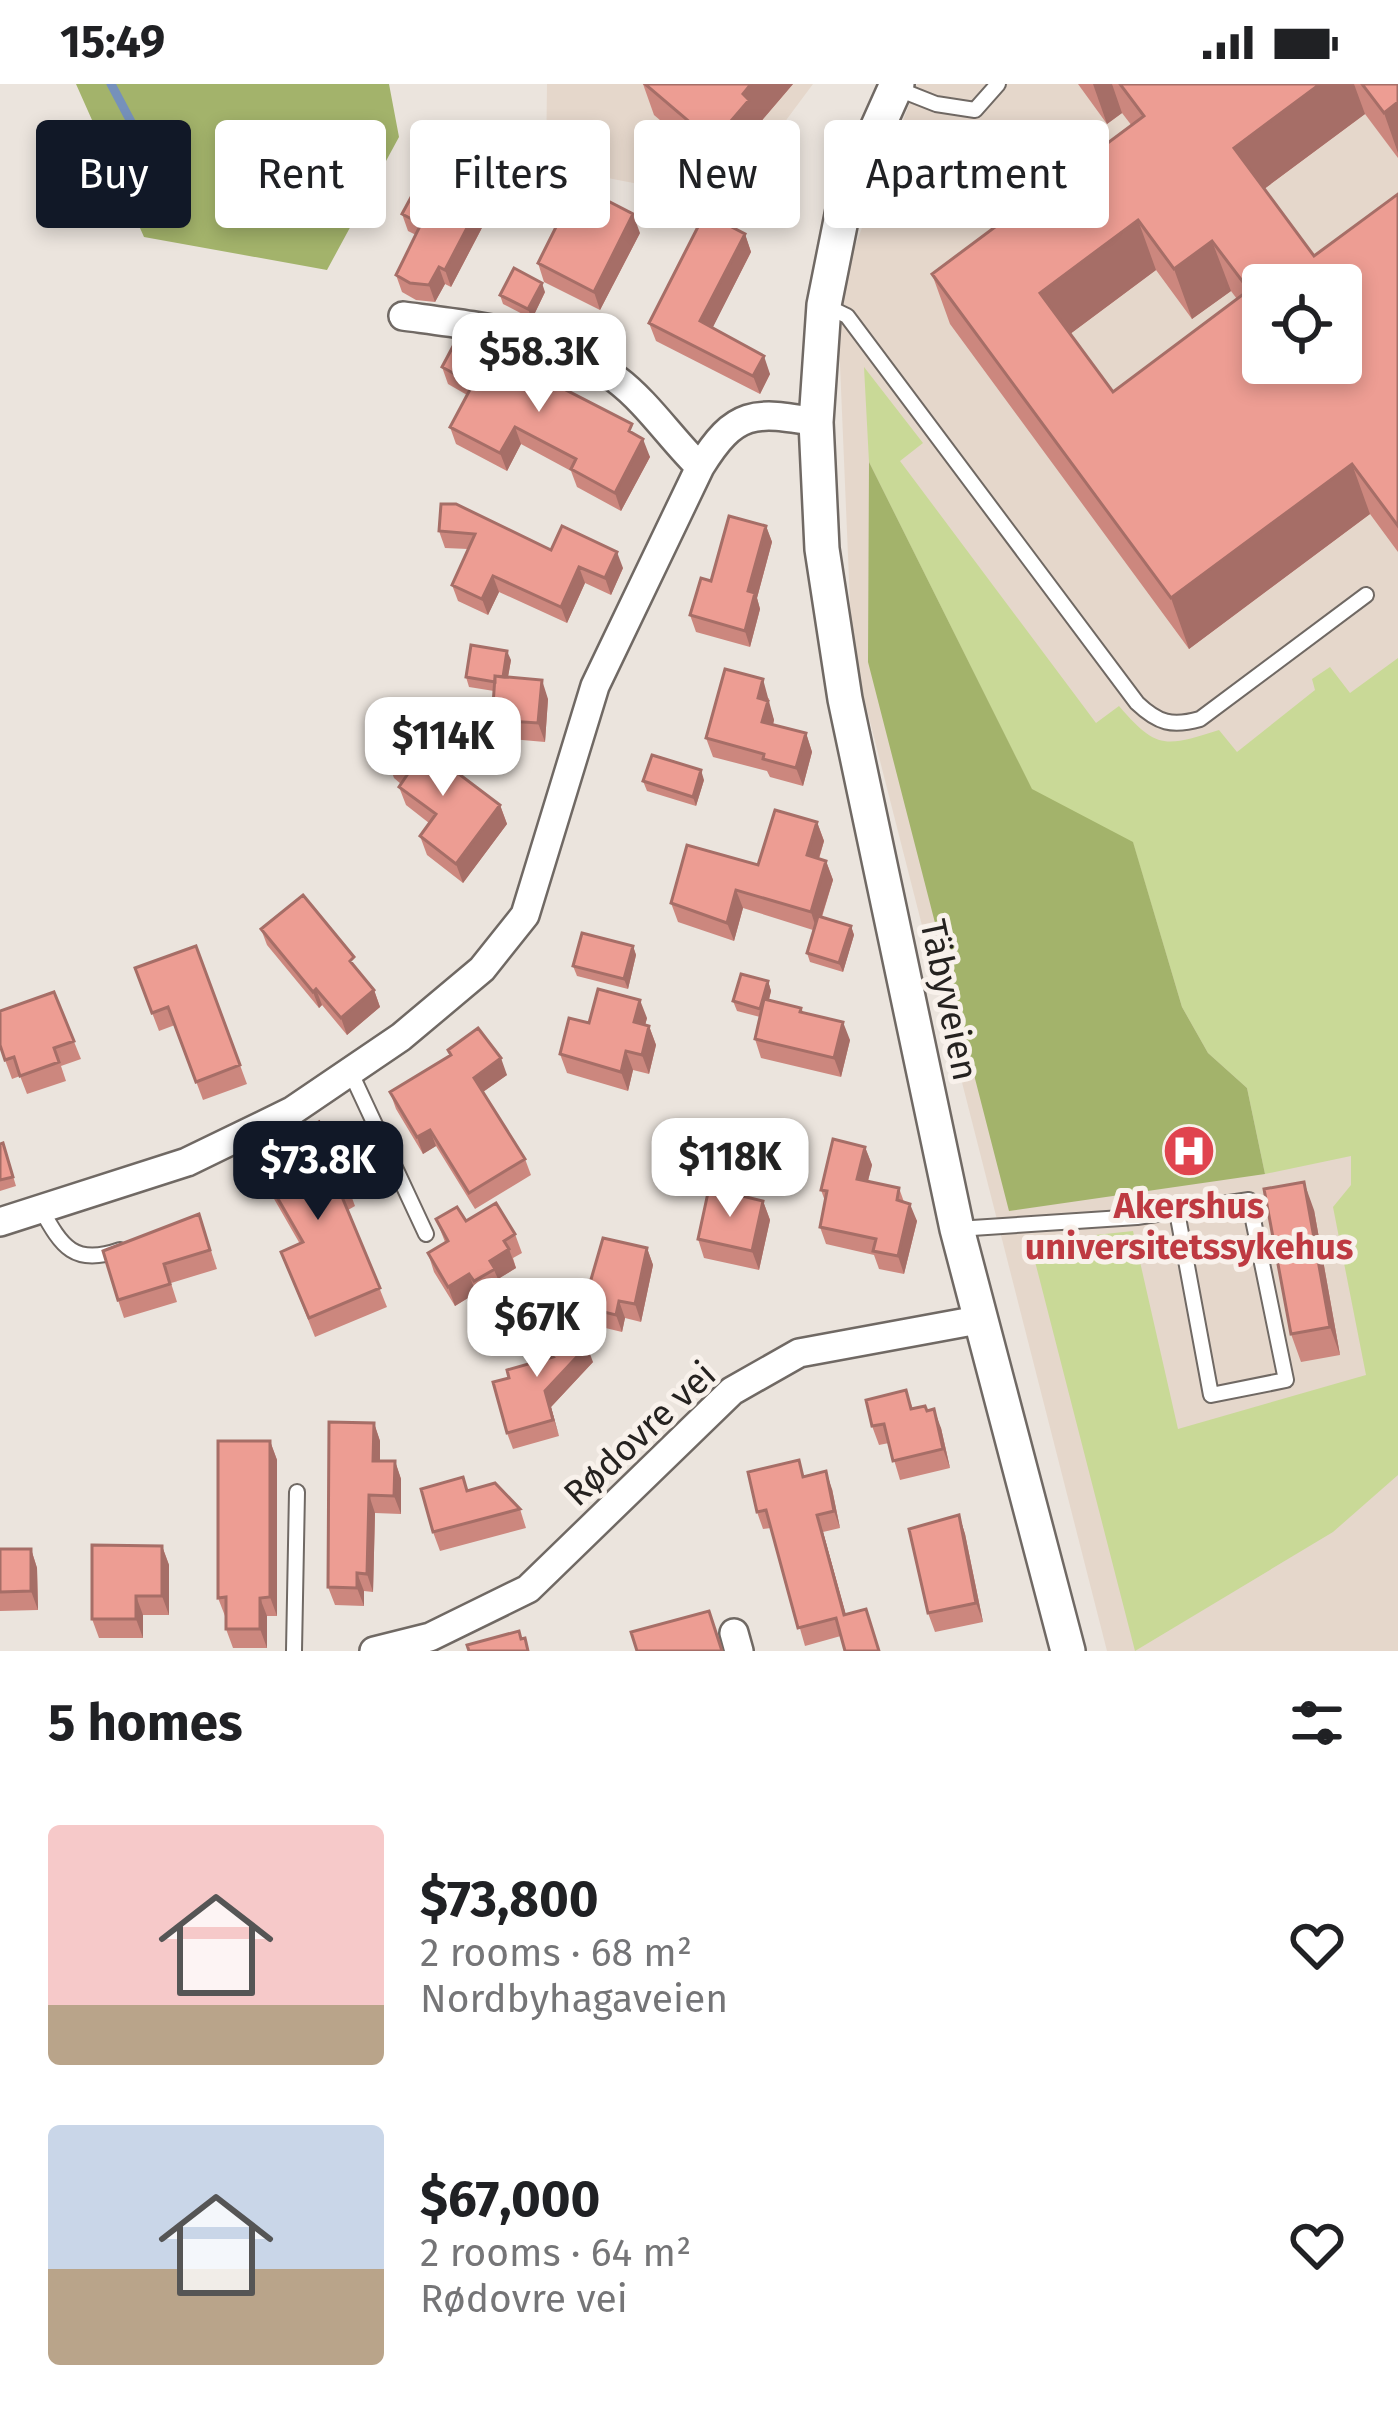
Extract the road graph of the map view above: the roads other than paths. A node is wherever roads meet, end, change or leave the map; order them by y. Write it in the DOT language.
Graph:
graph roads {
  1 [pos="998,84"];
  2 [pos="893,85"];
  3 [pos="824,305"];
  4 [pos="403,316"];
  5 [pos="817,422"];
  6 [pos="700,467"];
  7 [pos="1366,595"];
  8 [pos="350,1071"];
  9 [pos="41,1209"];
  10 [pos="1177,1212"];
  11 [pos="0,1222"];
  12 [pos="957,1229"];
  13 [pos="426,1234"];
  14 [pos="139,1243"];
  15 [pos="978,1320"];
  16 [pos="297,1492"];
  17 [pos="294,1651"];
  18 [pos="374,1651"];
  19 [pos="1068,1651"];
  1 -- 2 [label="lane"];
  2 -- 3 [label="street, Täbyveien"];
  3 -- 5 [label="street, Täbyveien"];
  3 -- 7 [label="lane"];
  4 -- 6 [label="street"];
  5 -- 6 [label="street"];
  5 -- 12 [label="street, Täbyveien"];
  6 -- 8 [label="street"];
  8 -- 9 [label="street"];
  8 -- 13 [label="lane"];
  9 -- 11 [label="street"];
  9 -- 14 [label="lane"];
  10 -- 10 [label="lane"];
  10 -- 12 [label="lane"];
  12 -- 15 [label="street, Täbyveien"];
  15 -- 18 [label="street, Rødovre vei"];
  15 -- 19 [label="street, Täbyveien"];
  16 -- 17 [label="lane"];
}
